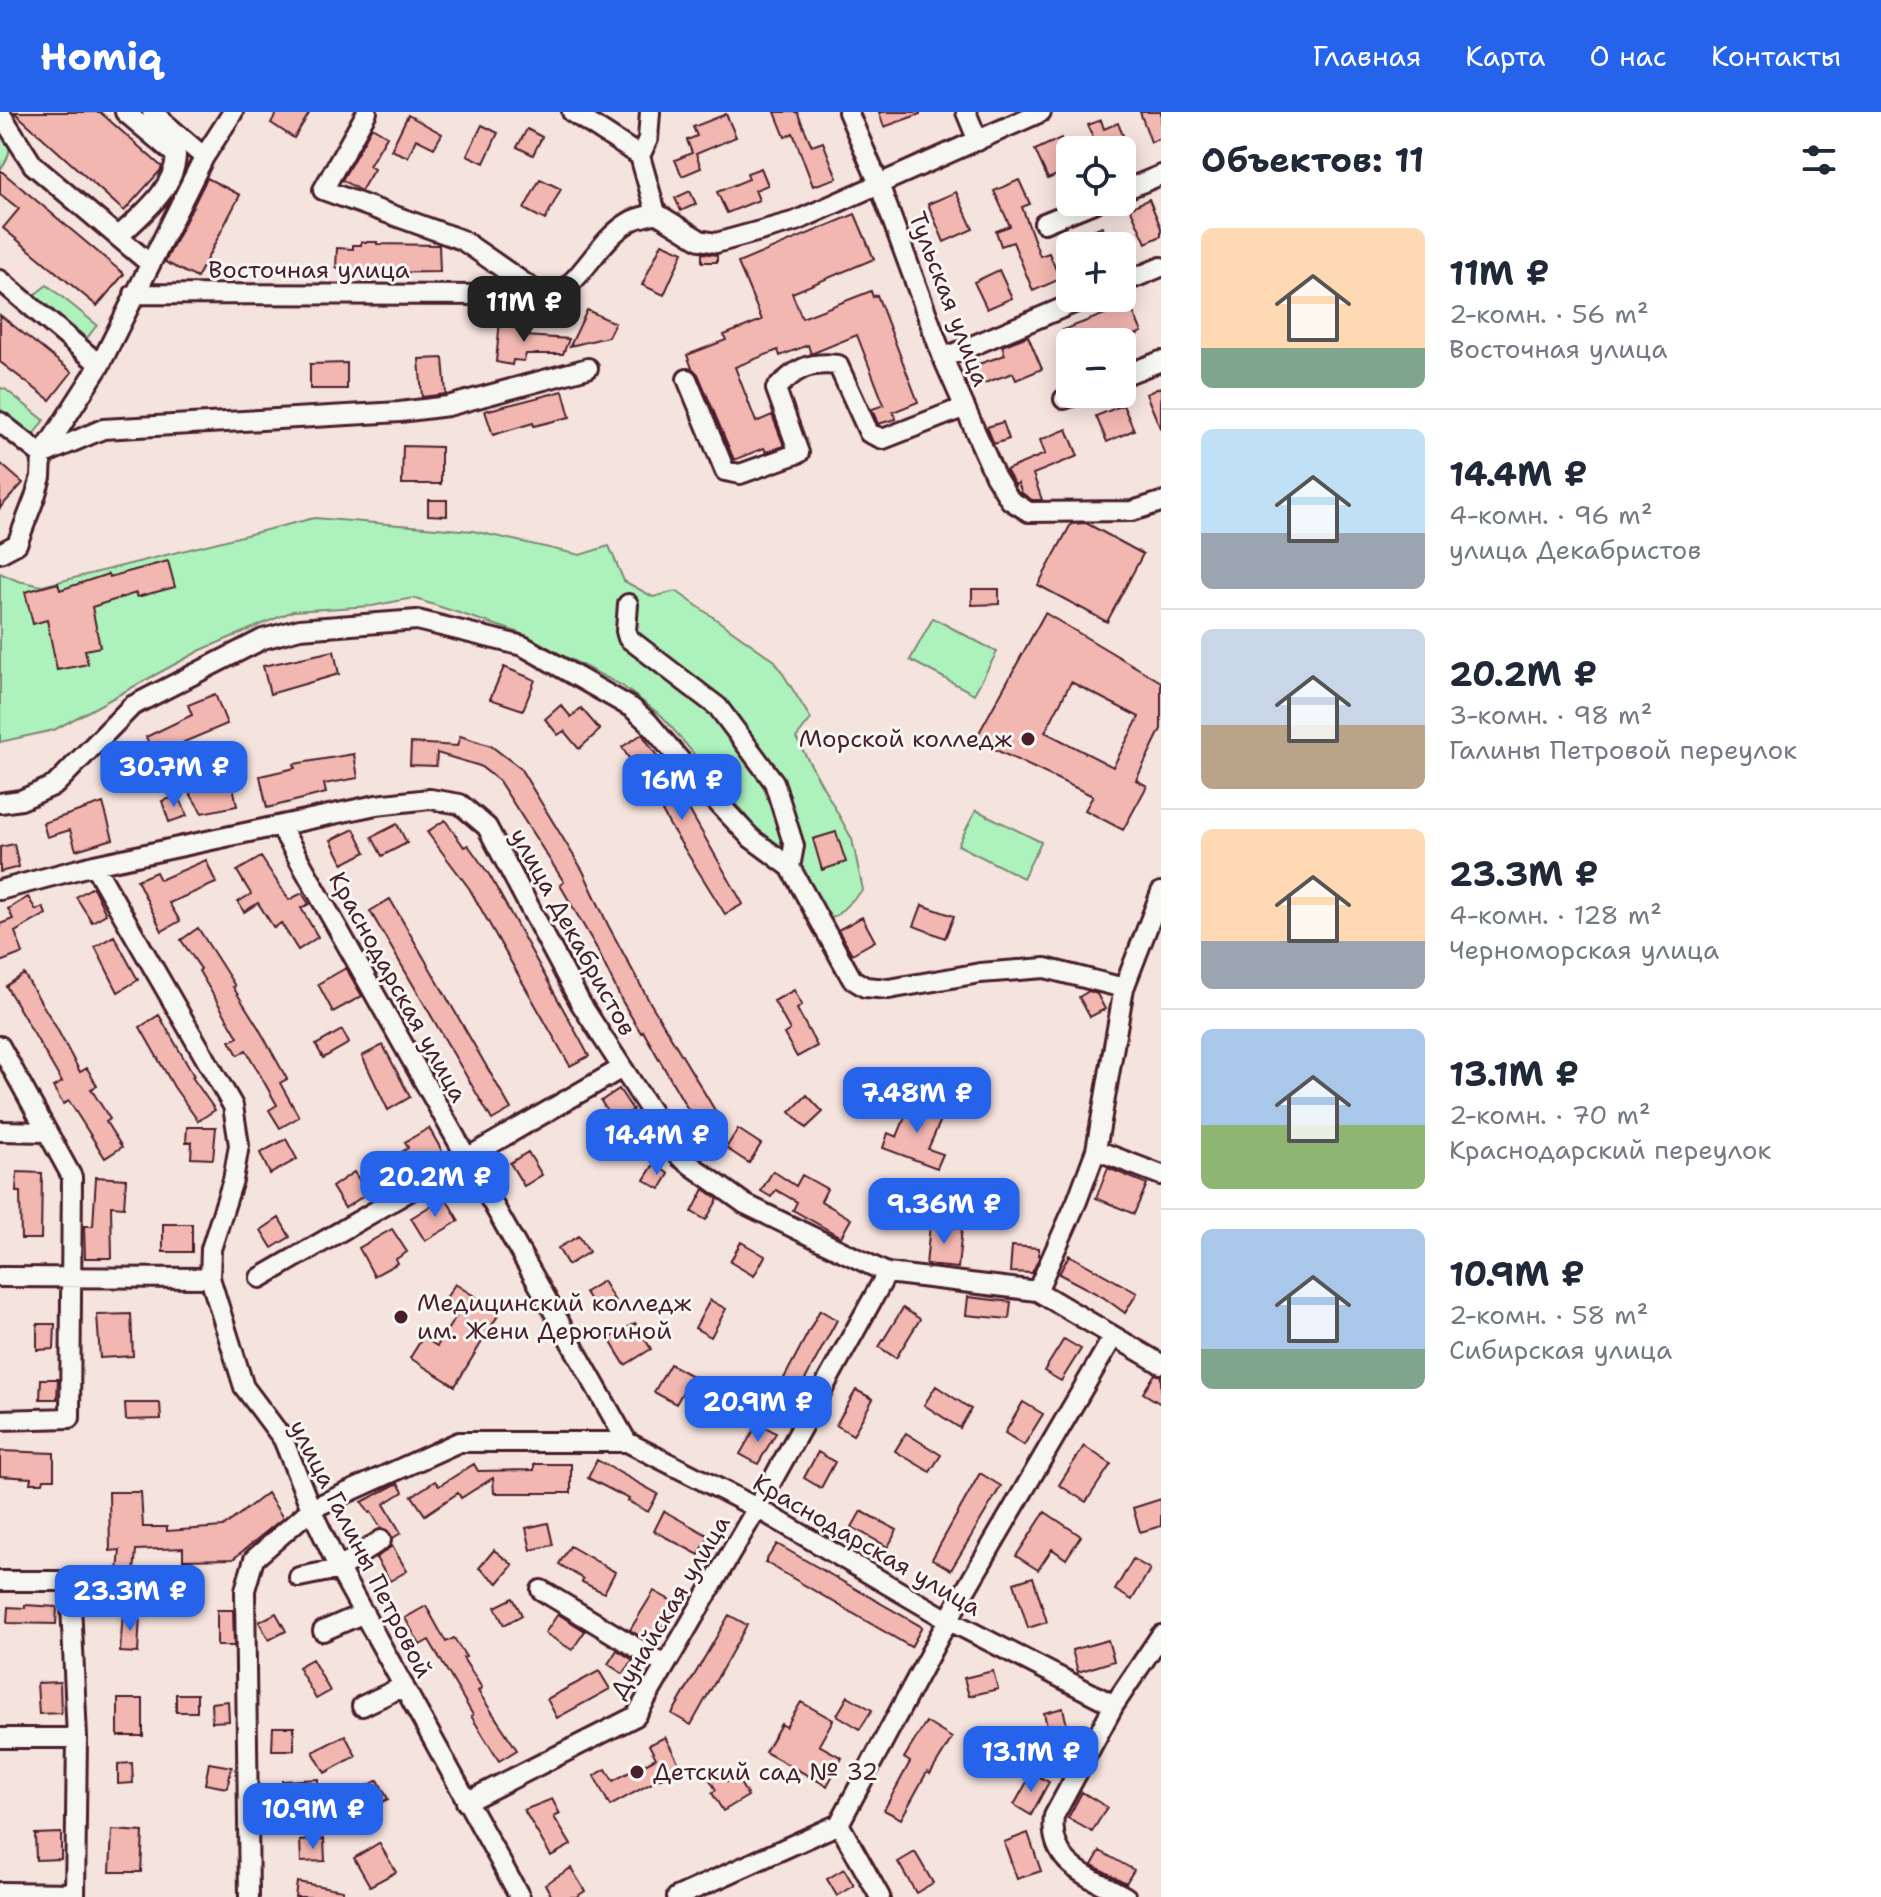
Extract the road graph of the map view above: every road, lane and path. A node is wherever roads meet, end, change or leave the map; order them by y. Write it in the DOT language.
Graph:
graph roads {
  1 [pos="125,112"];
  2 [pos="152,112"];
  3 [pos="233,112"];
  4 [pos="367,112"];
  5 [pos="572,112"];
  6 [pos="650,112"];
  7 [pos="848,112"];
  8 [pos="966,112"];
  9 [pos="1041,112"];
  10 [pos="0,113"];
  11 [pos="978,141"];
  12 [pos="640,156"];
  13 [pos="204,157"];
  14 [pos="1161,175"];
  15 [pos="879,184"];
  16 [pos="1136,185"];
  17 [pos="656,213"];
  18 [pos="1061,216"];
  19 [pos="1044,223"];
  20 [pos="118,237"];
  21 [pos="149,263"];
  22 [pos="1161,267"];
  23 [pos="1136,277"];
  24 [pos="0,280"];
  25 [pos="134,294"];
  26 [pos="540,294"];
  27 [pos="1056,311"];
  28 [pos="943,358"];
  29 [pos="1161,361"];
  30 [pos="100,365"];
  31 [pos="588,368"];
  32 [pos="1136,371"];
  33 [pos="687,379"];
  34 [pos="965,407"];
  35 [pos="0,422"];
  36 [pos="42,455"];
  37 [pos="1161,502"];
  38 [pos="0,553"];
  39 [pos="628,604"];
  40 [pos="0,803"];
  41 [pos="280,826"];
  42 [pos="94,865"];
  43 [pos="790,867"];
  44 [pos="0,890"];
  45 [pos="1161,892"];
  46 [pos="1124,988"];
  47 [pos="0,1046"];
  48 [pos="622,1068"];
  49 [pos="0,1131"];
  50 [pos="46,1132"];
  51 [pos="1096,1150"];
  52 [pos="466,1156"];
  53 [pos="1161,1175"];
  54 [pos="887,1273"];
  55 [pos="0,1277"];
  56 [pos="70,1277"];
  57 [pos="210,1278"];
  58 [pos="260,1278"];
  59 [pos="1037,1291"];
  60 [pos="1113,1337"];
  61 [pos="1161,1364"];
  62 [pos="0,1420"];
  63 [pos="627,1442"];
  64 [pos="757,1508"];
  65 [pos="311,1509"];
  66 [pos="381,1540"];
  67 [pos="339,1569"];
  68 [pos="299,1577"];
  69 [pos="0,1581"];
  70 [pos="541,1590"];
  71 [pos="364,1613"];
  72 [pos="948,1620"];
  73 [pos="323,1631"];
  74 [pos="1161,1635"];
  75 [pos="665,1665"];
  76 [pos="404,1686"];
  77 [pos="1114,1705"];
  78 [pos="362,1706"];
  79 [pos="0,1738"];
  80 [pos="77,1738"];
  81 [pos="466,1802"];
  82 [pos="839,1824"];
  83 [pos="0,1892"];
  84 [pos="704,1892"];
  85 [pos="75,1895"];
  86 [pos="249,1897"];
  87 [pos="520,1897"];
  88 [pos="677,1897"];
  89 [pos="880,1897"];
  90 [pos="1126,1897"];
  1 -- 20 [label="street"];
  2 -- 13 [label="street"];
  3 -- 13 [label="street"];
  4 -- 26 [label="street"];
  5 -- 12 [label="street"];
  6 -- 12 [label="street"];
  7 -- 15 [label="street, Тульская улица"];
  8 -- 11 [label="street"];
  9 -- 11 [label="street"];
  10 -- 20 [label="street"];
  11 -- 15 [label="street"];
  12 -- 17 [label="street"];
  13 -- 21 [label="street"];
  14 -- 16 [label="street"];
  15 -- 17 [label="street"];
  15 -- 28 [label="street, Тульская улица"];
  17 -- 26 [label="street, Восточная улица"];
  18 -- 19 [label="street"];
  20 -- 21 [label="street"];
  21 -- 25 [label="street"];
  22 -- 23 [label="street"];
  24 -- 30 [label="street"];
  25 -- 26 [label="street, Восточная улица"];
  25 -- 30 [label="street"];
  27 -- 28 [label="street"];
  28 -- 34 [label="street, Тульская улица"];
  29 -- 32 [label="street"];
  30 -- 36 [label="street"];
  31 -- 36 [label="street"];
  33 -- 34 [label="street"];
  34 -- 37 [label="street, Тульская улица"];
  35 -- 36 [label="street"];
  36 -- 38 [label="street"];
  39 -- 43 [label="street"];
  40 -- 43 [label="street"];
  41 -- 42 [label="street, улица Декабристов"];
  41 -- 48 [label="street, улица Декабристов"];
  41 -- 52 [label="street, Краснодарская улица"];
  42 -- 44 [label="street, улица Декабристов"];
  42 -- 57 [label="street, улица Галины Петровой"];
  43 -- 46 [label="street"];
  45 -- 46 [label="street"];
  46 -- 51 [label="street"];
  47 -- 50 [label="street"];
  48 -- 52 [label="street"];
  48 -- 54 [label="street, улица Декабристов"];
  49 -- 50 [label="street"];
  50 -- 56 [label="street"];
  51 -- 53 [label="street"];
  51 -- 59 [label="street"];
  52 -- 58 [label="street"];
  52 -- 63 [label="street, Краснодарская улица"];
  54 -- 59 [label="street, улица Декабристов"];
  54 -- 64 [label="street, Дунайская улица"];
  55 -- 56 [label="street"];
  56 -- 57 [label="street"];
  56 -- 62 [label="street"];
  57 -- 65 [label="street, улица Галины Петровой"];
  59 -- 60 [label="street, улица Декабристов"];
  60 -- 61 [label="street, улица Декабристов"];
  60 -- 72 [label="street"];
  63 -- 64 [label="street, Краснодарская улица"];
  63 -- 65 [label="street"];
  64 -- 72 [label="street, Краснодарская улица"];
  64 -- 75 [label="street, Дунайская улица"];
  65 -- 67 [label="street, улица Галины Петровой"];
  65 -- 86 [label="street"];
  66 -- 67 [label="street"];
  67 -- 68 [label="street"];
  67 -- 71 [label="street, улица Галины Петровой"];
  69 -- 80 [label="street"];
  70 -- 75 [label="street"];
  71 -- 73 [label="street"];
  71 -- 76 [label="street, улица Галины Петровой"];
  72 -- 77 [label="street, Краснодарская улица"];
  72 -- 82 [label="street"];
  74 -- 77 [label="street"];
  75 -- 81 [label="street, Дунайская улица"];
  76 -- 78 [label="street"];
  76 -- 81 [label="street, улица Галины Петровой"];
  77 -- 90 [label="street"];
  79 -- 80 [label="street"];
  80 -- 85 [label="street"];
  81 -- 87 [label="street, улица Галины Петровой"];
  82 -- 84 [label="street"];
  82 -- 89 [label="street"];
  83 -- 85 [label="street"];
  84 -- 88 [label="street"];
}
